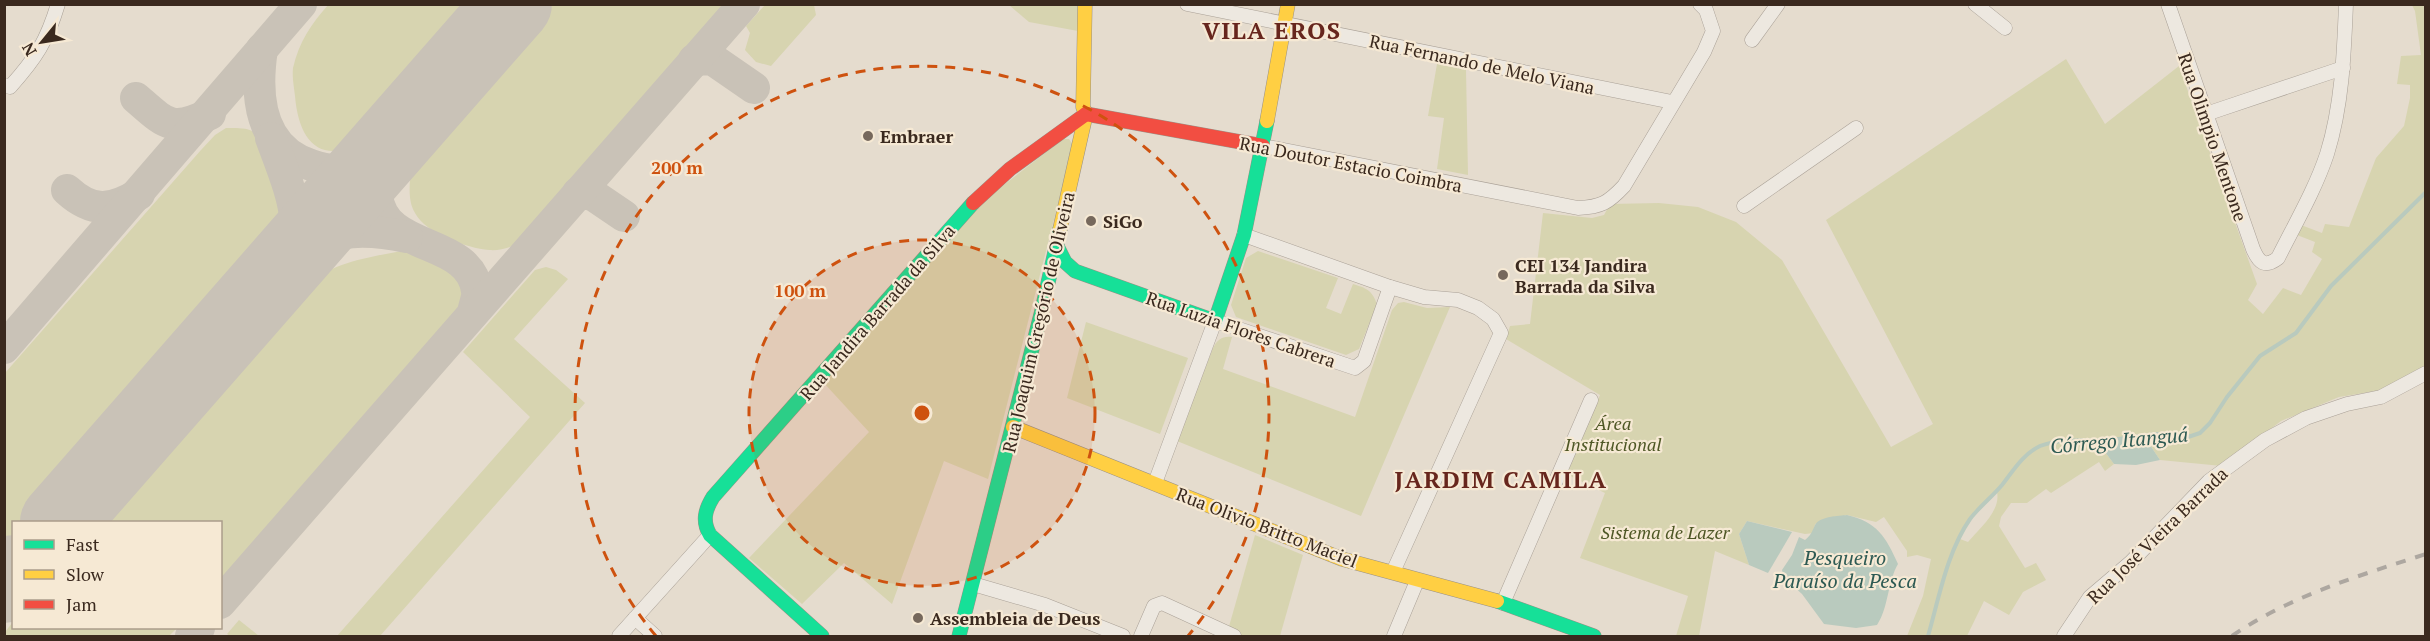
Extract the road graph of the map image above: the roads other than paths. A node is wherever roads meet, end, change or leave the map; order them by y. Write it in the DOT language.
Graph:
graph roads {
  1 [pos="58,4"];
  2 [pos="1085,4"];
  3 [pos="1186,4"];
  4 [pos="1288,4"];
  5 [pos="1700,4"];
  6 [pos="1778,4"];
  7 [pos="1975,4"];
  8 [pos="2168,4"];
  9 [pos="2346,4"];
  10 [pos="1284,23"];
  11 [pos="2005,28"];
  12 [pos="1752,40"];
  13 [pos="2343,68"];
  14 [pos="8,86"];
  15 [pos="1672,102"];
  16 [pos="1086,114"];
  17 [pos="2206,114"];
  18 [pos="1856,128"];
  19 [pos="1248,143"];
  20 [pos="1263,146"];
  21 [pos="1260,162"];
  22 [pos="1744,206"];
  23 [pos="1244,235"];
  24 [pos="1057,246"];
  25 [pos="1075,271"];
  26 [pos="1389,287"];
  27 [pos="1047,288"];
  28 [pos="1215,321"];
  29 [pos="2426,373"];
  30 [pos="1591,400"];
  31 [pos="1013,428"];
  32 [pos="1155,483"];
  33 [pos="710,535"];
  34 [pos="1393,572"];
  35 [pos="1417,581"];
  36 [pos="973,584"];
  37 [pos="1503,603"];
  38 [pos="635,618"];
  39 [pos="812,634"];
  40 [pos="619,636"];
  41 [pos="655,636"];
  42 [pos="960,636"];
  43 [pos="1123,636"];
  44 [pos="1141,636"];
  45 [pos="1234,636"];
  46 [pos="1394,636"];
  47 [pos="1594,636"];
  48 [pos="2064,636"];
  1 -- 14 [label="street"];
  2 -- 16 [label="street, Rua Joaquim Gregório de Oliveira"];
  3 -- 10 [label="street, Rua Fernando de Melo Viana"];
  4 -- 10 [label="street"];
  5 -- 15 [label="street"];
  6 -- 12 [label="street"];
  7 -- 11 [label="street"];
  8 -- 17 [label="street, Rua Olimpio Mentone"];
  9 -- 13 [label="street"];
  10 -- 15 [label="street, Rua Fernando de Melo Viana"];
  10 -- 20 [label="street"];
  13 -- 17 [label="street"];
  13 -- 17 [label="street, Rua Olimpio Mentone"];
  15 -- 20 [label="street, Rua Doutor Estacio Coimbra"];
  16 -- 19 [label="street, Rua Doutor Estacio Coimbra"];
  16 -- 24 [label="street, Rua Joaquim Gregório de Oliveira"];
  16 -- 33 [label="street, Rua Jandira Barrada da Silva"];
  18 -- 22 [label="street"];
  19 -- 20 [label="street, Rua Doutor Estacio Coimbra"];
  19 -- 21 [label="street"];
  20 -- 21 [label="street"];
  21 -- 23 [label="street"];
  23 -- 26 [label="street"];
  23 -- 28 [label="street"];
  24 -- 25 [label="street"];
  24 -- 27 [label="street, Rua Joaquim Gregório de Oliveira"];
  25 -- 27 [label="street"];
  25 -- 28 [label="street, Rua Luzia Flores Cabrera"];
  26 -- 28 [label="street, Rua Luzia Flores Cabrera"];
  26 -- 34 [label="street"];
  27 -- 31 [label="street, Rua Joaquim Gregório de Oliveira"];
  28 -- 32 [label="street"];
  29 -- 48 [label="street, Rua José Vieira Barrada"];
  30 -- 37 [label="street"];
  31 -- 32 [label="street, Rua Olivio Britto Maciel"];
  31 -- 36 [label="street, Rua Joaquim Gregório de Oliveira"];
  32 -- 34 [label="street, Rua Olivio Britto Maciel"];
  33 -- 38 [label="street"];
  33 -- 39 [label="street"];
  34 -- 35 [label="street, Rua Olivio Britto Maciel"];
  35 -- 37 [label="street, Rua Olivio Britto Maciel"];
  35 -- 46 [label="street"];
  36 -- 42 [label="street, Rua Joaquim Gregório de Oliveira"];
  36 -- 43 [label="street"];
  37 -- 47 [label="street, Rua Olivio Britto Maciel"];
  38 -- 40 [label="street"];
  38 -- 41 [label="street"];
  44 -- 45 [label="street"];
}
